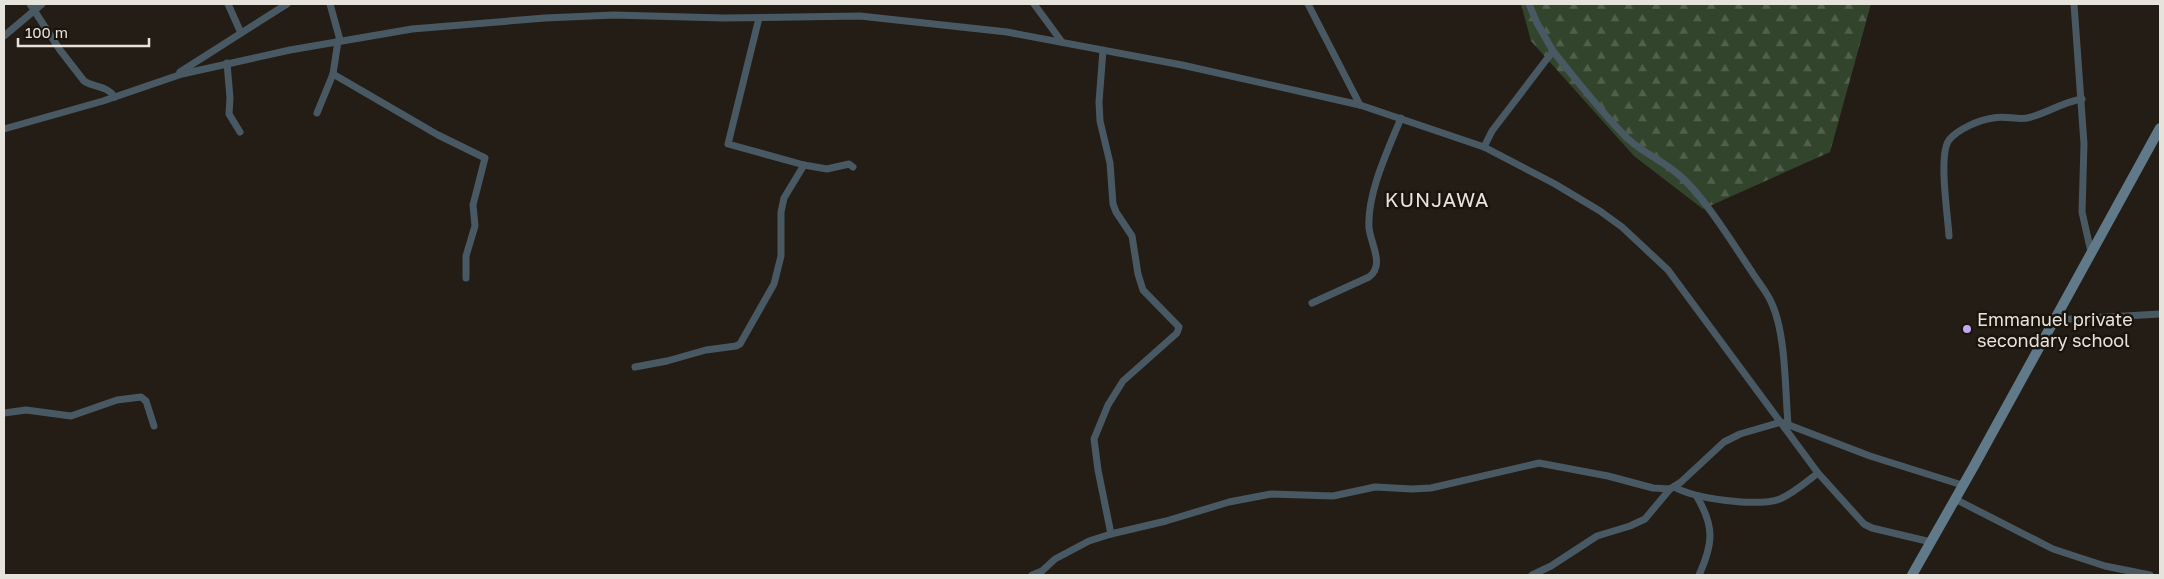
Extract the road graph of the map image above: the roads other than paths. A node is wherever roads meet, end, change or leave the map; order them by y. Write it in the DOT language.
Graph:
graph roads {
  1 [pos="42,4"];
  2 [pos="228,4"];
  3 [pos="287,4"];
  4 [pos="330,4"];
  5 [pos="1034,4"];
  6 [pos="1308,4"];
  7 [pos="1529,4"];
  8 [pos="2074,4"];
  9 [pos="32,7"];
  10 [pos="759,18"];
  11 [pos="241,33"];
  12 [pos="4,36"];
  13 [pos="339,41"];
  14 [pos="1062,42"];
  15 [pos="1103,50"];
  16 [pos="1553,51"];
  17 [pos="227,63"];
  18 [pos="333,74"];
  19 [pos="173,76"];
  20 [pos="115,97"];
  21 [pos="2082,99"];
  22 [pos="1360,105"];
  23 [pos="317,113"];
  24 [pos="1401,118"];
  25 [pos="2160,128"];
  26 [pos="4,129"];
  27 [pos="240,132"];
  28 [pos="1484,147"];
  29 [pos="804,165"];
  30 [pos="853,167"];
  31 [pos="1949,236"];
  32 [pos="2091,252"];
  33 [pos="466,278"];
  34 [pos="1312,303"];
  35 [pos="2160,314"];
  36 [pos="2054,320"];
  37 [pos="635,367"];
  38 [pos="4,413"];
  39 [pos="1784,423"];
  40 [pos="154,426"];
  41 [pos="1818,473"];
  42 [pos="1962,485"];
  43 [pos="1672,488"];
  44 [pos="1697,497"];
  45 [pos="1955,499"];
  46 [pos="1111,534"];
  47 [pos="1931,542"];
  48 [pos="1916,573"];
  49 [pos="1032,575"];
  50 [pos="1532,575"];
  51 [pos="1699,575"];
  52 [pos="2150,575"];
  1 -- 9 [label="street"];
  2 -- 11 [label="street"];
  3 -- 11 [label="street"];
  4 -- 13 [label="street"];
  5 -- 14 [label="street"];
  6 -- 22 [label="street"];
  7 -- 16 [label="street"];
  8 -- 21 [label="street"];
  9 -- 12 [label="street"];
  9 -- 20 [label="street"];
  10 -- 13 [label="street"];
  10 -- 14 [label="street"];
  10 -- 29 [label="street"];
  11 -- 19 [label="street"];
  13 -- 17 [label="street"];
  13 -- 18 [label="street"];
  14 -- 15 [label="street"];
  15 -- 22 [label="street"];
  15 -- 46 [label="street"];
  16 -- 28 [label="street"];
  16 -- 39 [label="street"];
  17 -- 19 [label="street"];
  17 -- 27 [label="street"];
  18 -- 23 [label="street"];
  18 -- 33 [label="street"];
  19 -- 20 [label="street"];
  20 -- 26 [label="street"];
  21 -- 31 [label="street"];
  21 -- 32 [label="street"];
  22 -- 24 [label="street"];
  24 -- 28 [label="street"];
  24 -- 34 [label="street"];
  25 -- 32 [label="main road"];
  28 -- 39 [label="street"];
  29 -- 30 [label="street"];
  29 -- 37 [label="street"];
  32 -- 36 [label="main road"];
  35 -- 36 [label="street"];
  36 -- 42 [label="main road"];
  38 -- 40 [label="street"];
  39 -- 41 [label="street"];
  39 -- 42 [label="street"];
  39 -- 43 [label="street"];
  41 -- 44 [label="street"];
  41 -- 47 [label="street"];
  42 -- 45 [label="main road"];
  43 -- 44 [label="street"];
  43 -- 46 [label="street"];
  43 -- 50 [label="street"];
  44 -- 51 [label="street"];
  45 -- 47 [label="main road"];
  45 -- 52 [label="street"];
  46 -- 49 [label="street"];
  47 -- 48 [label="main road"];
}
